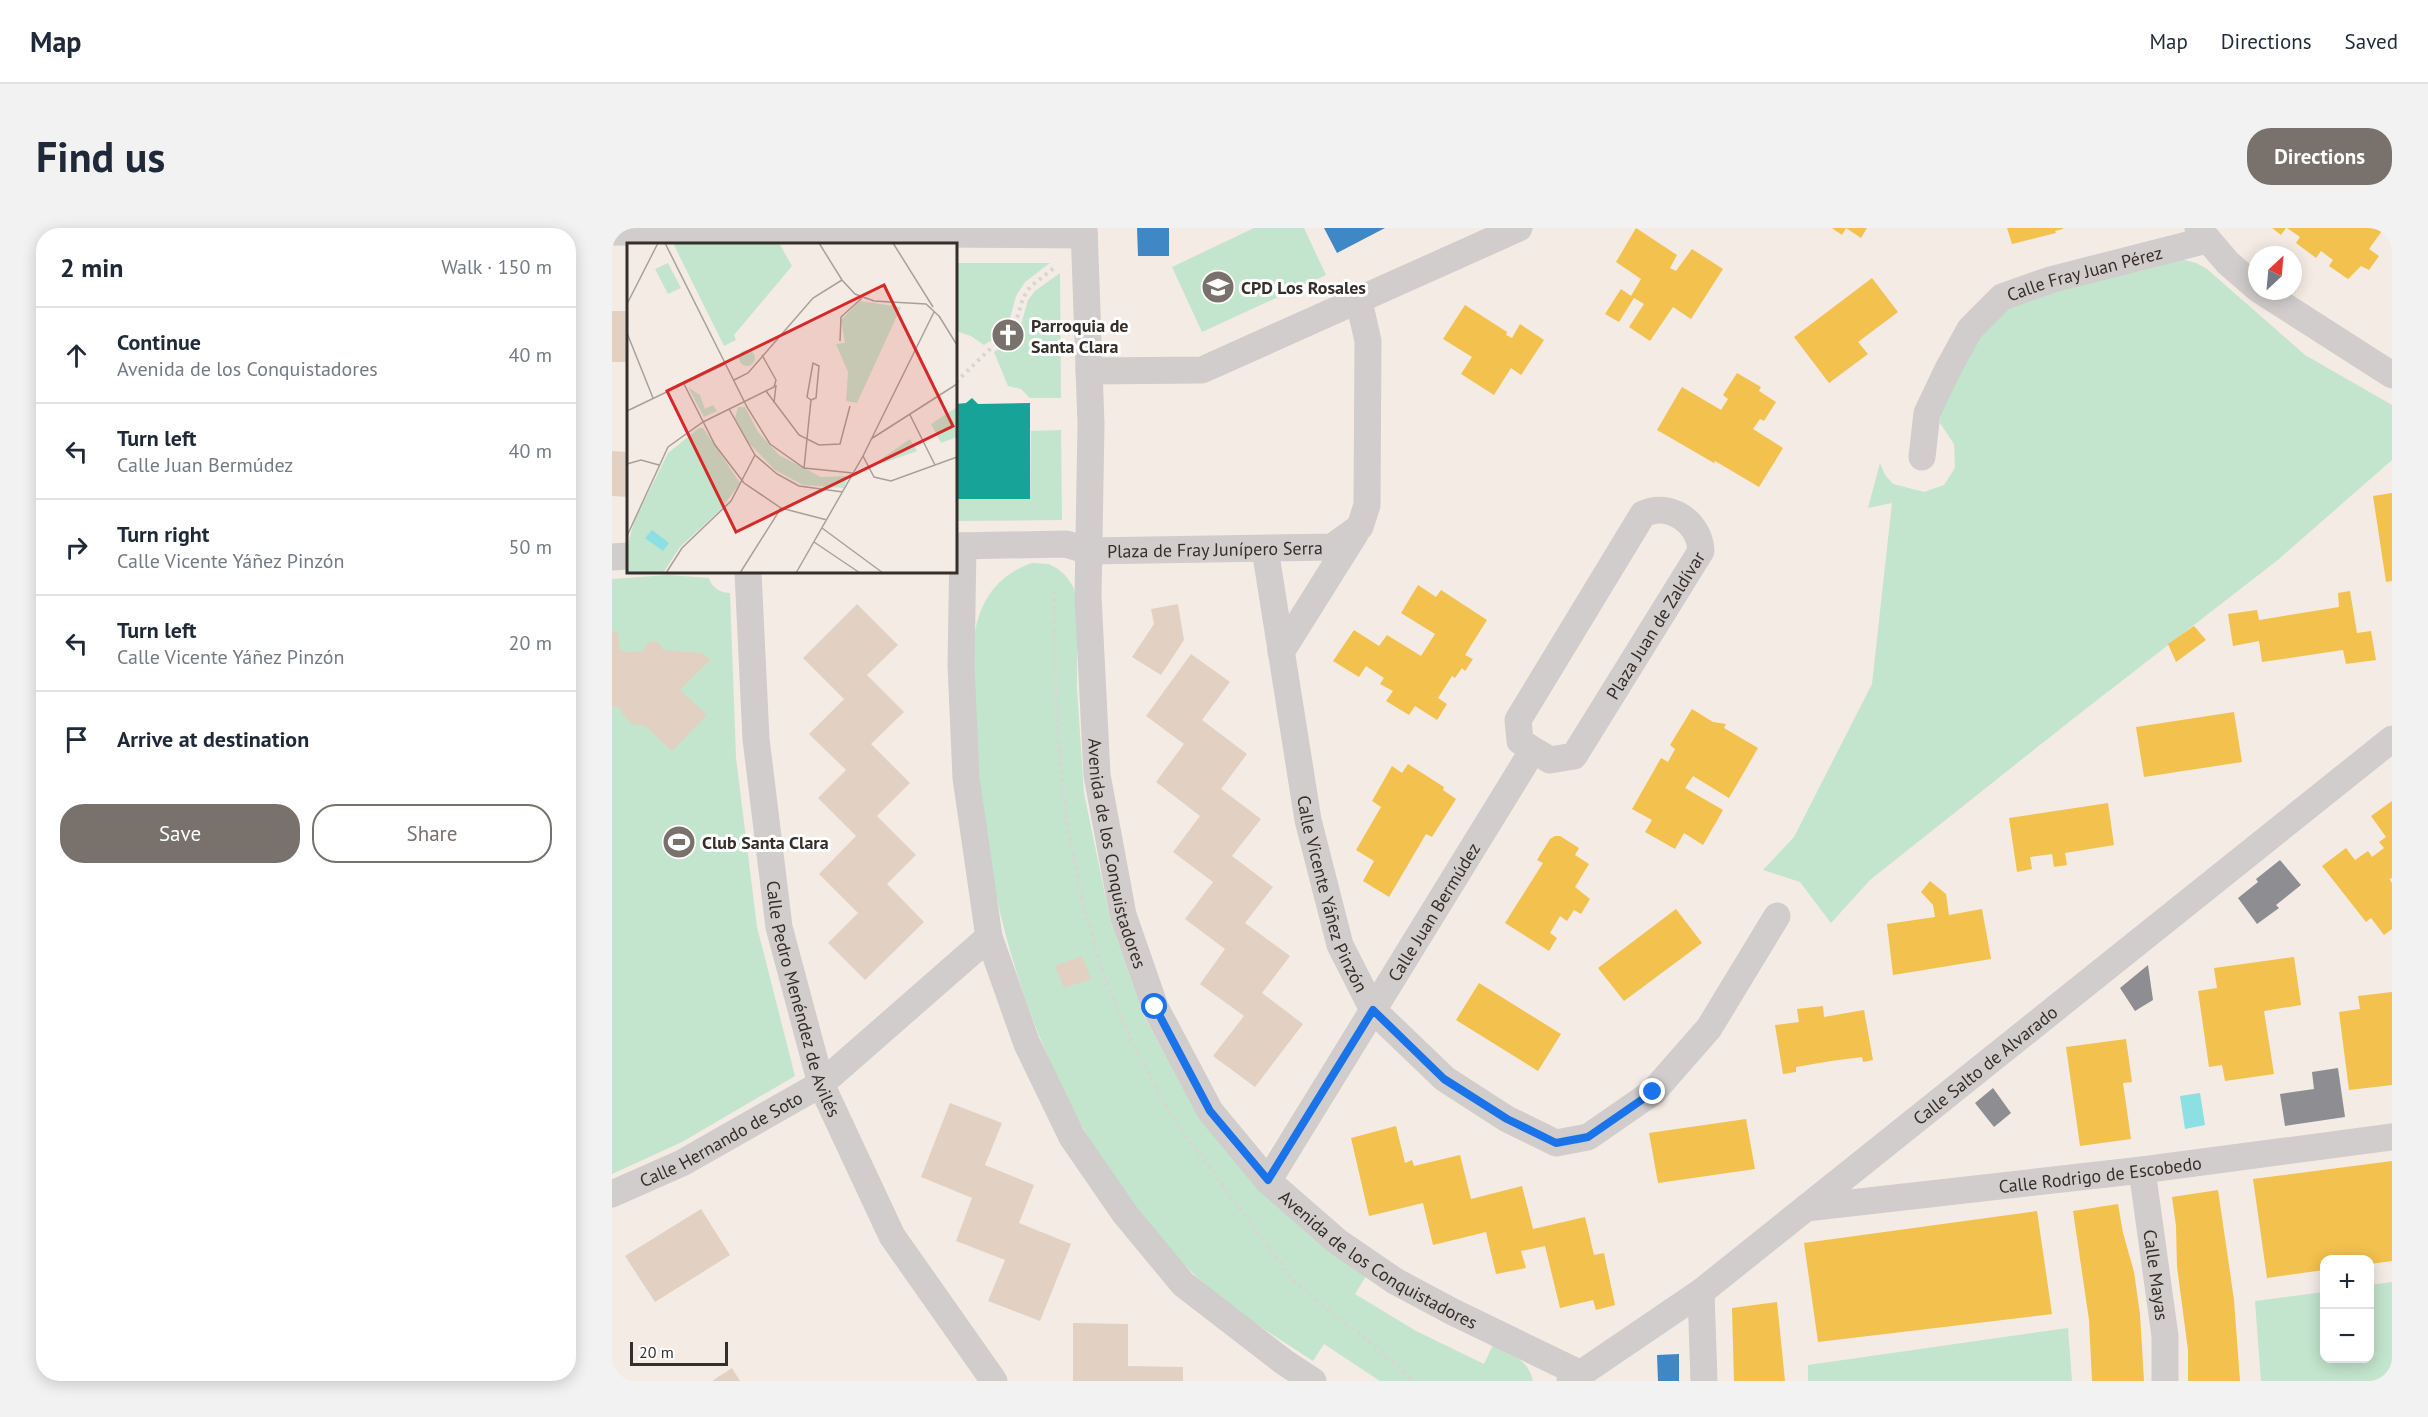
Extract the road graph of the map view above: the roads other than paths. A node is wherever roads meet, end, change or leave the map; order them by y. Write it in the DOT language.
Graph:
graph roads {
  1 [pos="1519,228"];
  2 [pos="1084,231"];
  3 [pos="612,232"];
  4 [pos="2203,234"];
  5 [pos="746,239"];
  6 [pos="2248,280"];
  7 [pos="2275,300"];
  8 [pos="1359,301"];
  9 [pos="1089,371"];
  10 [pos="2392,375"];
  11 [pos="1922,457"];
  12 [pos="1360,527"];
  13 [pos="959,546"];
  14 [pos="1265,549"];
  15 [pos="1089,551"];
  16 [pos="627,556"];
  17 [pos="612,557"];
  18 [pos="748,573"];
  19 [pos="1281,652"];
  20 [pos="2392,739"];
  21 [pos="1529,758"];
  22 [pos="1777,916"];
  23 [pos="989,937"];
  24 [pos="1373,1010"];
  25 [pos="821,1084"];
  26 [pos="2392,1137"];
  27 [pos="2142,1170"];
  28 [pos="1268,1180"];
  29 [pos="612,1194"];
  30 [pos="1806,1208"];
  31 [pos="1701,1292"];
  32 [pos="1575,1377"];
  33 [pos="988,1379"];
  34 [pos="1313,1381"];
  35 [pos="1704,1381"];
  36 [pos="2165,1381"];
  1 -- 8 [label="street"];
  2 -- 5 [label="street"];
  2 -- 9 [label="street, Avenida de los Conquistadores"];
  3 -- 5 [label="street"];
  4 -- 6 [label="street"];
  4 -- 11 [label="street, Calle Fray Juan Pérez"];
  7 -- 10 [label="street"];
  8 -- 9 [label="street"];
  8 -- 12 [label="street"];
  9 -- 15 [label="street, Avenida de los Conquistadores"];
  12 -- 14 [label="street, Plaza de Fray Junípero Serra"];
  12 -- 19 [label="street"];
  13 -- 15 [label="street, Plaza de Fray Junípero Serra"];
  13 -- 23 [label="street"];
  14 -- 15 [label="street, Plaza de Fray Junípero Serra"];
  14 -- 19 [label="street, Calle Vicente Yáñez Pinzón"];
  15 -- 28 [label="street, Avenida de los Conquistadores"];
  16 -- 17 [label="street"];
  18 -- 25 [label="street, Calle Pedro Menéndez de Avilés"];
  19 -- 24 [label="street, Calle Vicente Yáñez Pinzón"];
  20 -- 30 [label="street, Calle Salto de Alvarado"];
  21 -- 21 [label="street, Plaza Juan de Zaldívar"];
  21 -- 24 [label="street, Calle Juan Bermúdez"];
  22 -- 24 [label="street, Calle Vicente Yáñez Pinzón"];
  23 -- 25 [label="street, Calle Hernando de Soto"];
  23 -- 34 [label="street"];
  24 -- 28 [label="street, Calle Juan Bermúdez"];
  25 -- 29 [label="street, Calle Hernando de Soto"];
  25 -- 33 [label="street, Calle Pedro Menéndez de Avilés"];
  26 -- 27 [label="street, Calle Rodrigo de Escobedo"];
  27 -- 30 [label="street, Calle Rodrigo de Escobedo"];
  27 -- 36 [label="street, Calle Mayas"];
  28 -- 32 [label="street, Avenida de los Conquistadores"];
  30 -- 31 [label="street, Calle Salto de Alvarado"];
  31 -- 32 [label="street, Calle Salto de Alvarado"];
  31 -- 35 [label="street"];
}
